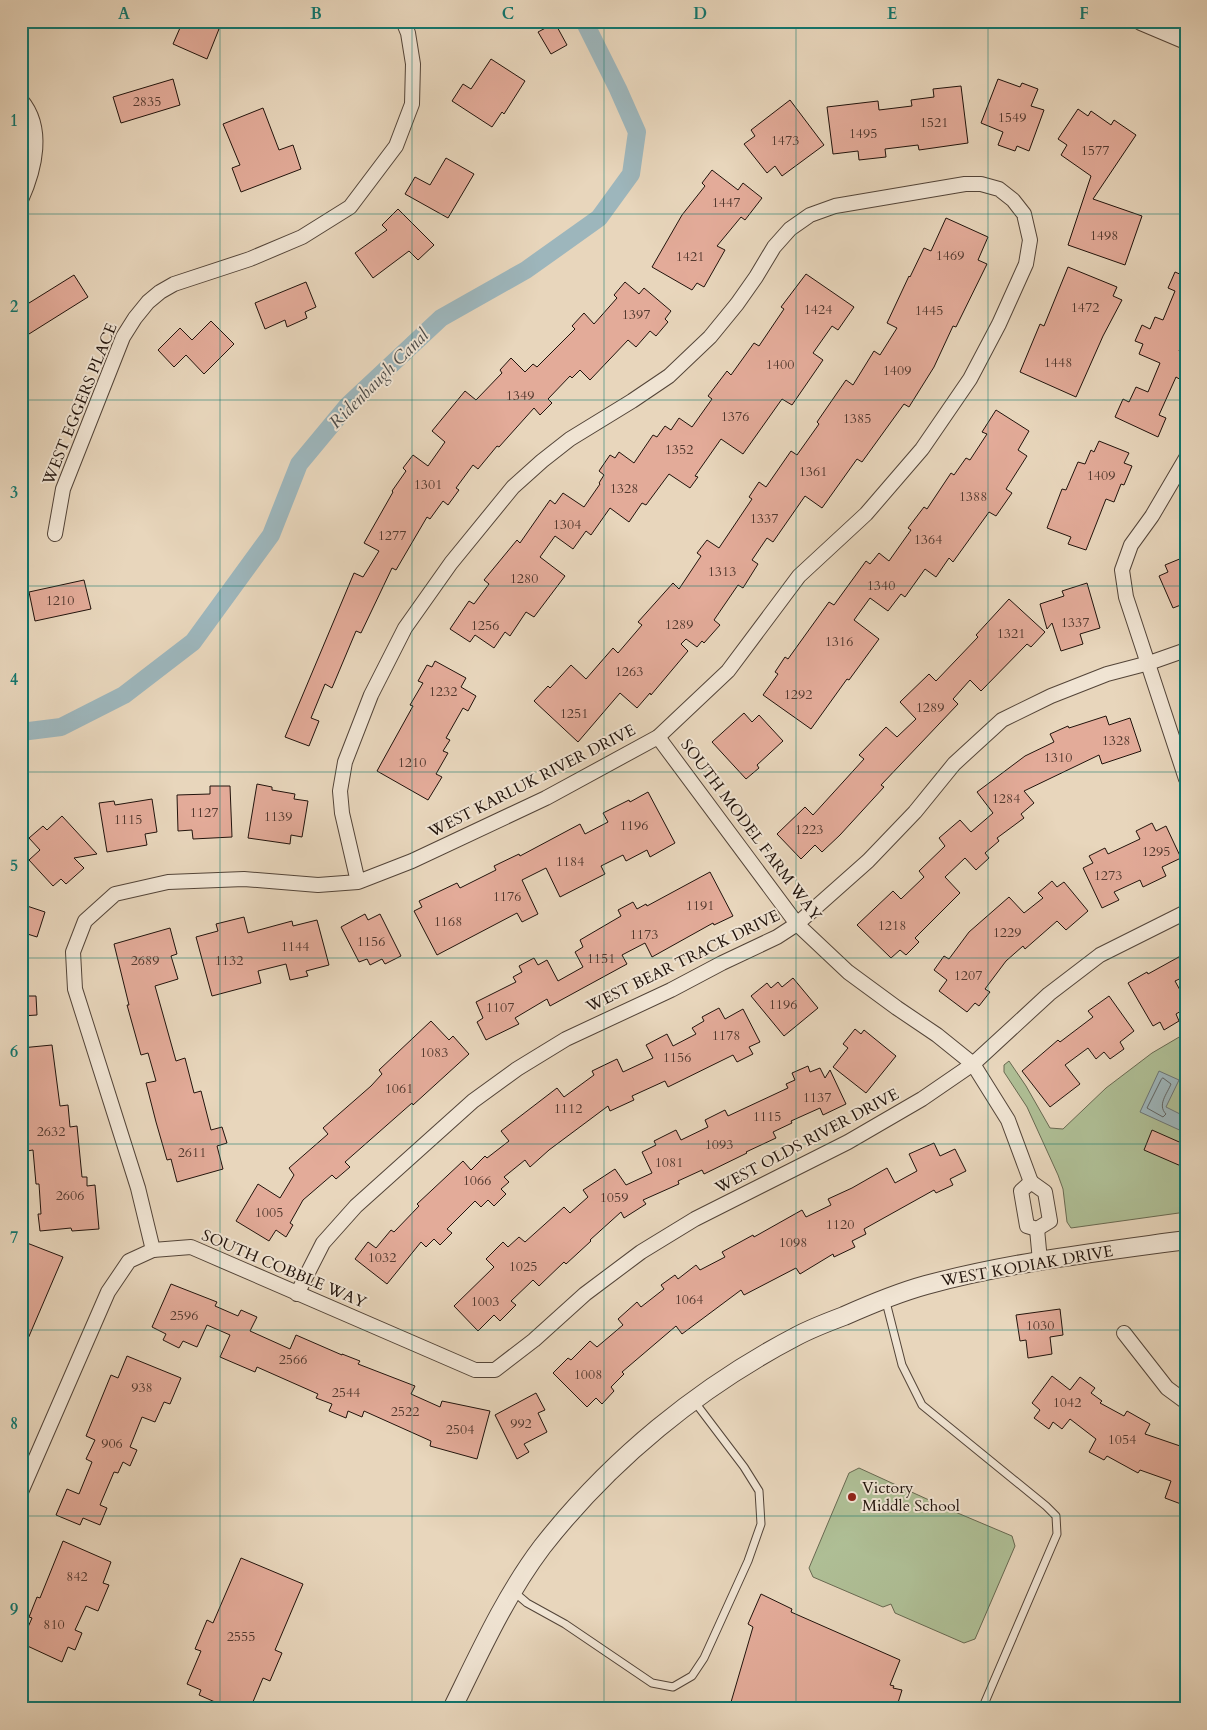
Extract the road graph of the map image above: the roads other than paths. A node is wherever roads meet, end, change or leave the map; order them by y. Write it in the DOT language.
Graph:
graph roads {
  1 [pos="403,21"];
  2 [pos="1141,21"];
  3 [pos="1186,40"];
  4 [pos="21,100"];
  5 [pos="21,200"];
  6 [pos="1186,458"];
  7 [pos="55,534"];
  8 [pos="1186,650"];
  9 [pos="1149,663"];
  10 [pos="658,736"];
  11 [pos="1186,779"];
  12 [pos="358,882"];
  13 [pos="1186,912"];
  14 [pos="797,924"];
  15 [pos="972,1064"];
  16 [pos="1031,1182"];
  17 [pos="1038,1229"];
  18 [pos="1186,1240"];
  19 [pos="153,1250"];
  20 [pos="1040,1261"];
  21 [pos="297,1294"];
  22 [pos="885,1298"];
  23 [pos="1124,1333"];
  24 [pos="495,1370"];
  25 [pos="693,1400"];
  26 [pos="1186,1402"];
  27 [pos="21,1492"];
  28 [pos="512,1591"];
  29 [pos="452,1709"];
  30 [pos="982,1709"];
  1 -- 7 [label="street, WEST EGGERS PLACE"];
  2 -- 3 [label="street"];
  4 -- 5 [label="street"];
  6 -- 9 [label="street"];
  8 -- 9 [label="street, WEST BEAR TRACK DRIVE"];
  9 -- 11 [label="street"];
  9 -- 14 [label="street, WEST BEAR TRACK DRIVE"];
  10 -- 12 [label="street, WEST KARLUK RIVER DRIVE"];
  10 -- 12 [label="street, WEST KARLUK RIVER DRIVE"];
  10 -- 14 [label="street, SOUTH MODEL FARM WAY"];
  12 -- 19 [label="street, WEST KARLUK RIVER DRIVE"];
  13 -- 15 [label="street, WEST OLDS RIVER DRIVE"];
  14 -- 15 [label="street, SOUTH MODEL FARM WAY"];
  14 -- 21 [label="street, WEST BEAR TRACK DRIVE"];
  15 -- 16 [label="street, SOUTH MODEL FARM WAY"];
  15 -- 24 [label="street, WEST OLDS RIVER DRIVE"];
  16 -- 17 [label="street"];
  16 -- 17 [label="street, SOUTH MODEL FARM WAY"];
  17 -- 20 [label="street"];
  18 -- 20 [label="street, WEST KODIAK DRIVE"];
  19 -- 21 [label="street, SOUTH COBBLE WAY"];
  19 -- 27 [label="street"];
  20 -- 22 [label="street, WEST KODIAK DRIVE"];
  21 -- 24 [label="street, SOUTH COBBLE WAY"];
  22 -- 25 [label="street, WEST KODIAK DRIVE"];
  22 -- 30 [label="lane"];
  23 -- 26 [label="street"];
  25 -- 28 [label="street, WEST KODIAK DRIVE"];
  25 -- 28 [label="lane"];
  28 -- 29 [label="street, WEST KODIAK DRIVE"];
}
